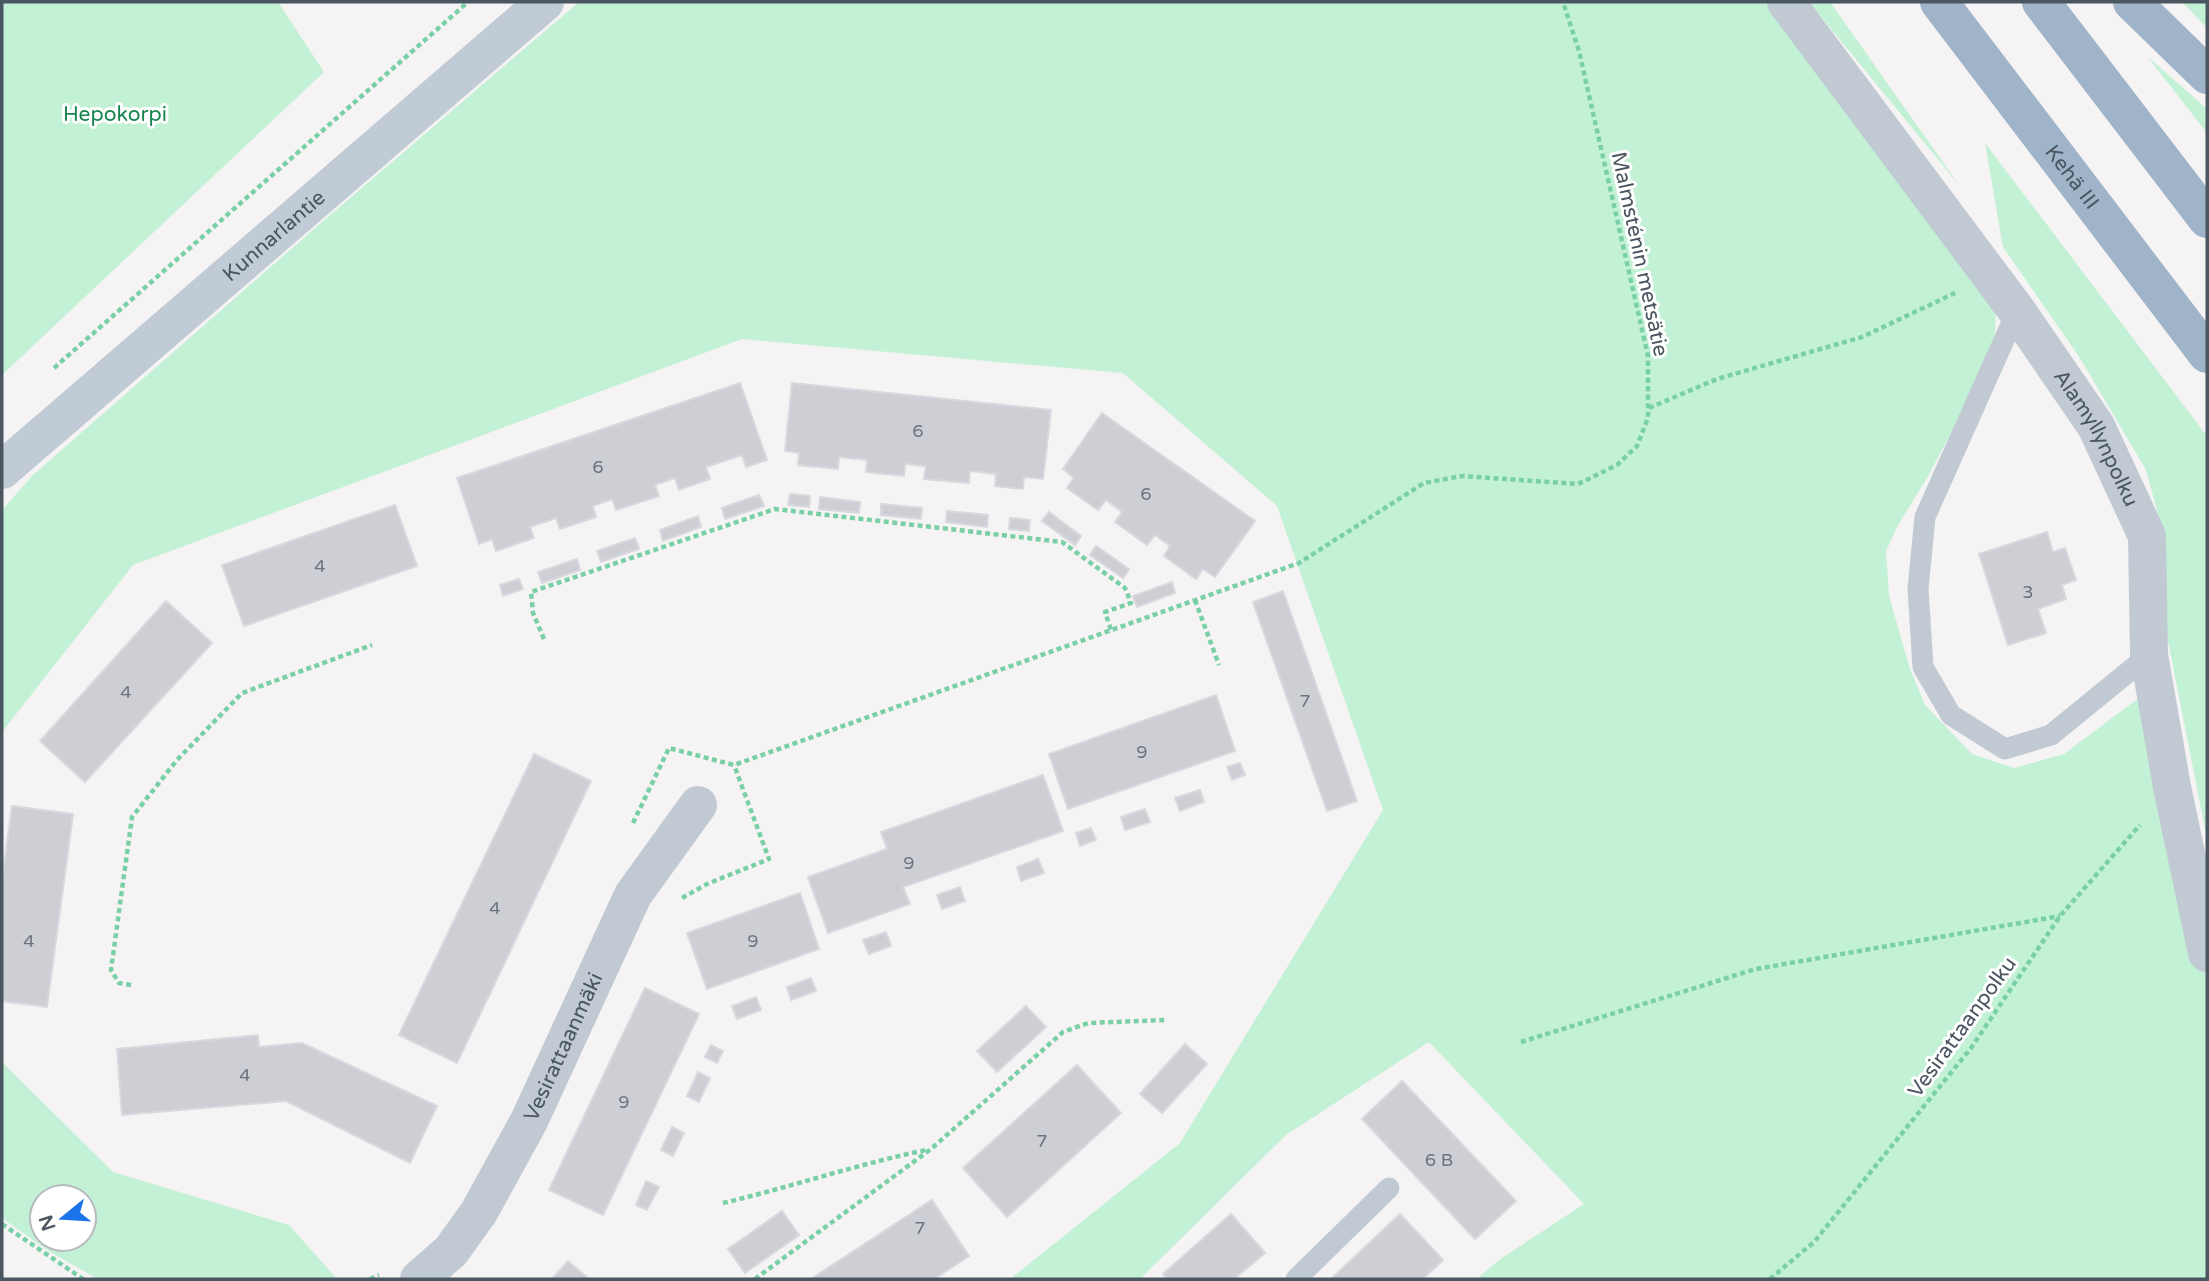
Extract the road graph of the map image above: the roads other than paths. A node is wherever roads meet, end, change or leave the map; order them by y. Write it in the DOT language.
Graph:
graph roads {
  1 [pos="545,2"];
  2 [pos="1786,2"];
  3 [pos="1939,2"];
  4 [pos="2041,2"];
  5 [pos="2133,2"];
  6 [pos="2207,75"];
  7 [pos="2207,219"];
  8 [pos="2017,311"];
  9 [pos="2207,354"];
  10 [pos="2,470"];
  11 [pos="2149,655"];
  12 [pos="698,805"];
  13 [pos="2207,953"];
  14 [pos="1389,1188"];
  15 [pos="419,1279"];
  16 [pos="1296,1279"];
  1 -- 10 [label="main road, Kunnarlantie"];
  2 -- 8 [label="street, Alamyllynpolku"];
  3 -- 9 [label="highway, Kehä III"];
  4 -- 7 [label="highway"];
  5 -- 6 [label="highway"];
  8 -- 11 [label="street, Alamyllynpolku"];
  8 -- 11 [label="lane"];
  11 -- 13 [label="street, Alamyllynpolku"];
  12 -- 15 [label="street, Vesirattaanmäki"];
  14 -- 16 [label="lane"];
}
